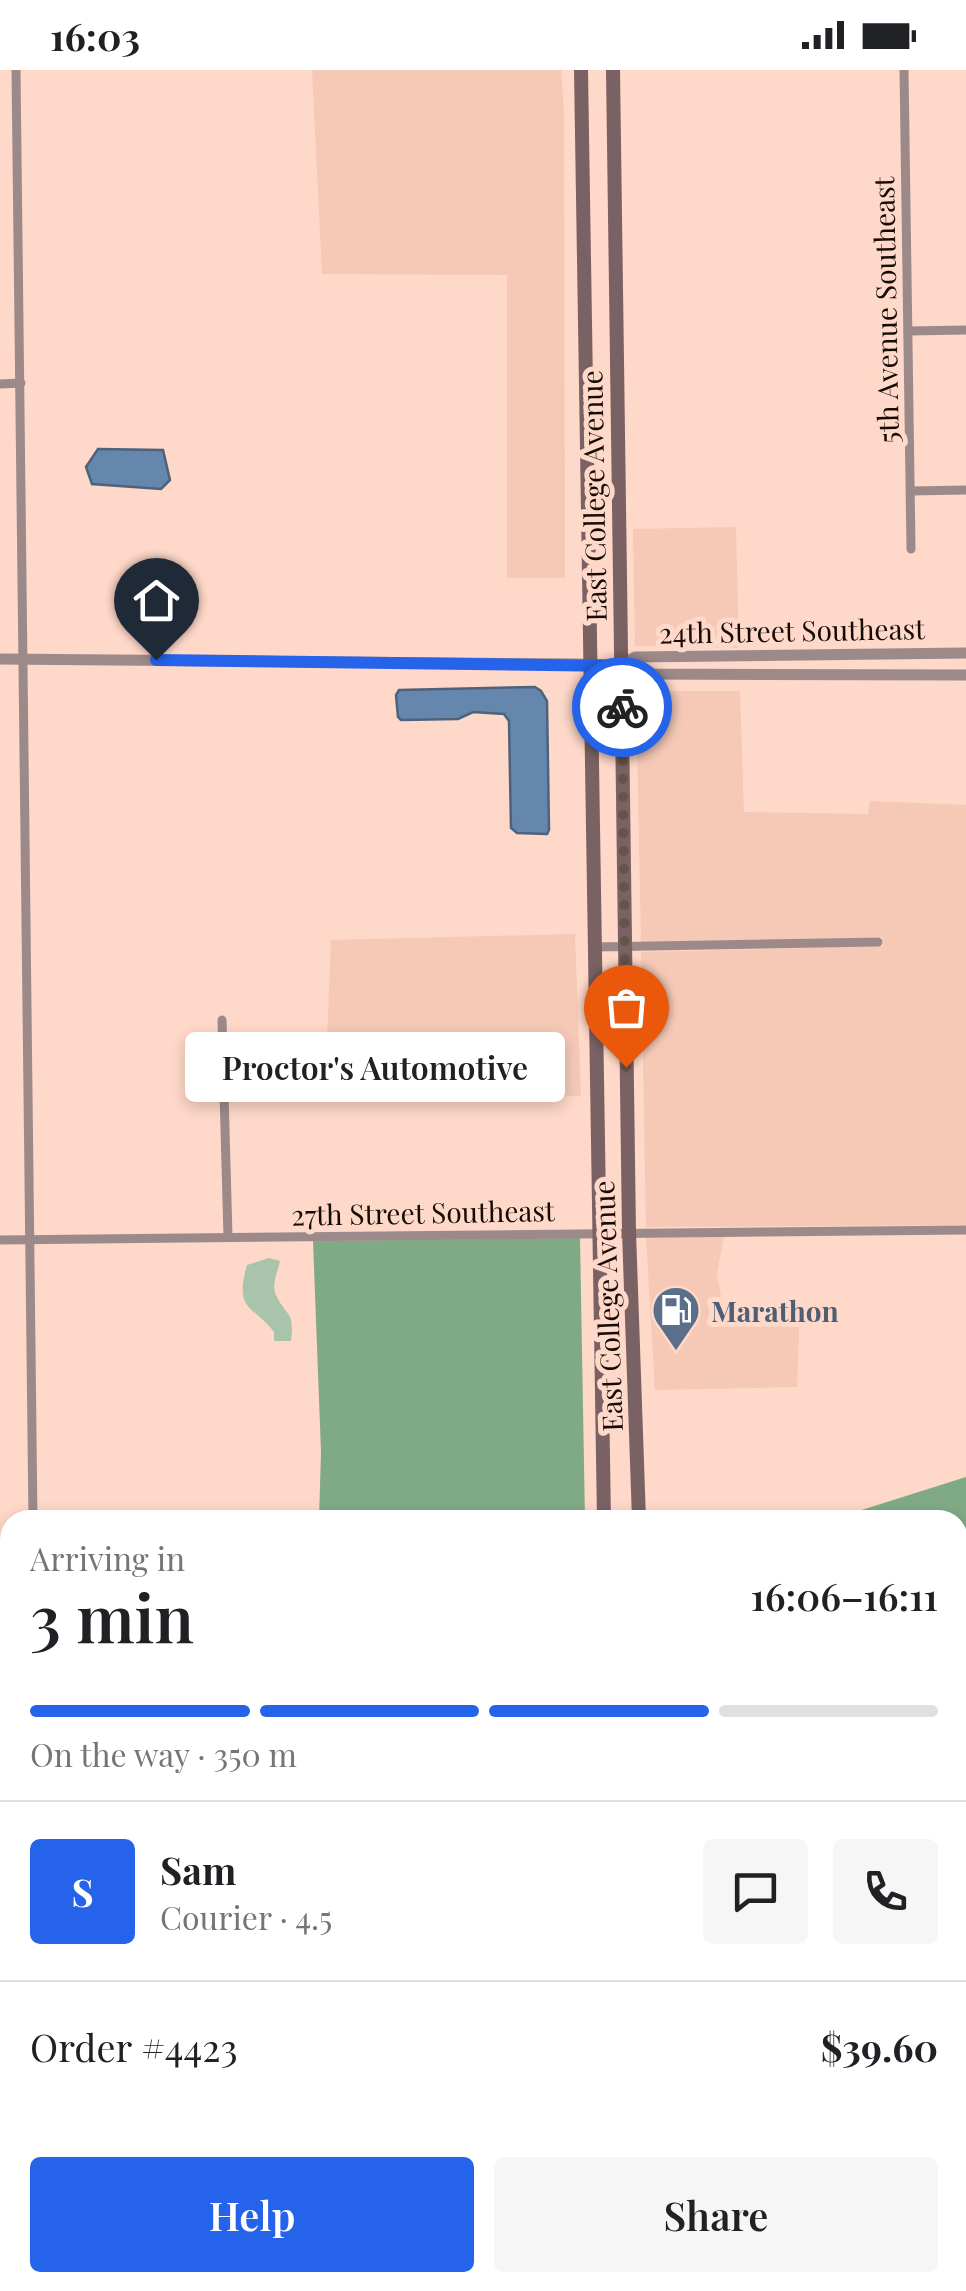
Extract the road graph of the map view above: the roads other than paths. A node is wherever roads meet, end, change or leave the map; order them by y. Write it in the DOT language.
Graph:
graph roads {
  1 [pos="16,70"];
  2 [pos="582,70"];
  3 [pos="612,70"];
  4 [pos="904,70"];
  5 [pos="966,330"];
  6 [pos="908,331"];
  7 [pos="0,384"];
  8 [pos="21,384"];
  9 [pos="966,490"];
  10 [pos="910,491"];
  11 [pos="912,549"];
  12 [pos="966,653"];
  13 [pos="0,659"];
  14 [pos="25,659"];
  15 [pos="591,664"];
  16 [pos="621,666"];
  17 [pos="966,675"];
  18 [pos="878,942"];
  19 [pos="595,947"];
  20 [pos="624,947"];
  21 [pos="222,1020"];
  22 [pos="966,1230"];
  23 [pos="599,1232"];
  24 [pos="629,1232"];
  25 [pos="228,1237"];
  26 [pos="0,1240"];
  27 [pos="30,1240"];
  28 [pos="33,1510"];
  29 [pos="604,1510"];
  30 [pos="639,1510"];
  1 -- 8 [label="street"];
  2 -- 15 [label="main road, East College Avenue"];
  3 -- 16 [label="main road, East College Avenue"];
  4 -- 6 [label="street, 5th Avenue Southeast"];
  5 -- 6 [label="street"];
  6 -- 10 [label="street, 5th Avenue Southeast"];
  7 -- 8 [label="street"];
  8 -- 14 [label="street"];
  9 -- 10 [label="street"];
  10 -- 11 [label="street, 5th Avenue Southeast"];
  12 -- 16 [label="street, 24th Street Southeast"];
  13 -- 14 [label="street, 24th Street Southeast"];
  14 -- 15 [label="street, 24th Street Southeast"];
  14 -- 27 [label="street"];
  15 -- 16 [label="street, 24th Street Southeast"];
  15 -- 19 [label="main road, East College Avenue"];
  16 -- 17 [label="street, 24th Street Southeast"];
  16 -- 20 [label="main road, East College Avenue"];
  18 -- 20 [label="street"];
  19 -- 20 [label="street"];
  19 -- 23 [label="main road, East College Avenue"];
  20 -- 24 [label="main road, East College Avenue"];
  21 -- 25 [label="street"];
  22 -- 24 [label="street, 27th Street Southeast"];
  23 -- 24 [label="street, 27th Street Southeast"];
  23 -- 25 [label="street, 27th Street Southeast"];
  23 -- 29 [label="main road, East College Avenue"];
  24 -- 30 [label="main road, East College Avenue"];
  25 -- 27 [label="street, 27th Street Southeast"];
  26 -- 27 [label="street, 27th Street Southeast"];
  27 -- 28 [label="street"];
}
